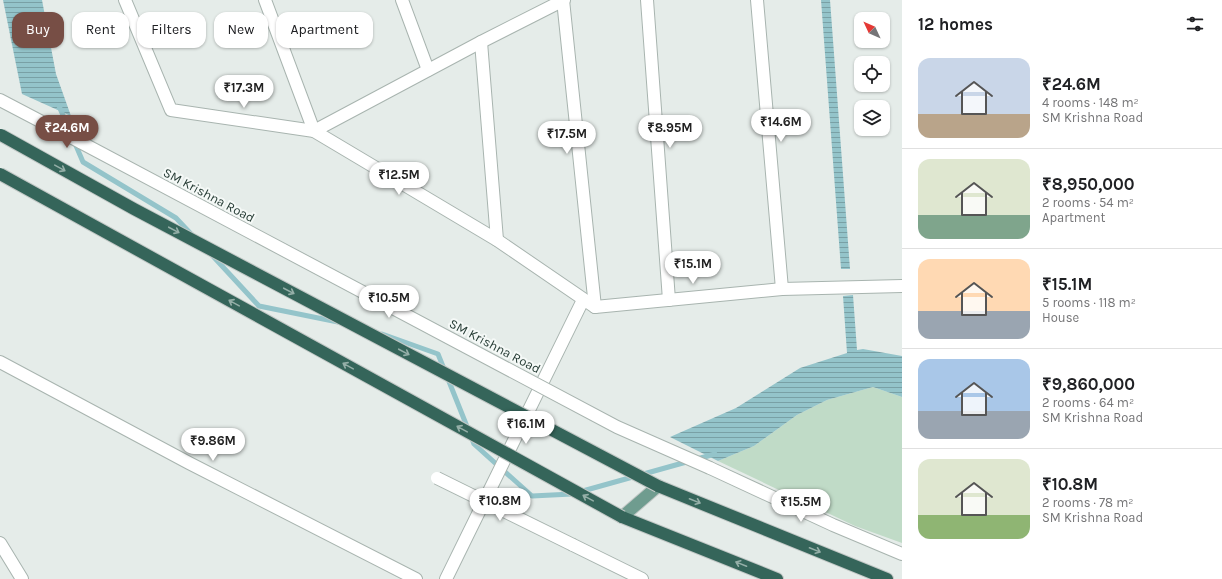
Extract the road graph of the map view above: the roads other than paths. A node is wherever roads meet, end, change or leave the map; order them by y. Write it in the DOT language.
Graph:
graph roads {
  1 [pos="125,0"];
  2 [pos="265,0"];
  3 [pos="402,0"];
  4 [pos="564,0"];
  5 [pos="647,0"];
  6 [pos="757,0"];
  7 [pos="481,42"];
  8 [pos="428,70"];
  9 [pos="0,100"];
  10 [pos="314,131"];
  11 [pos="1,134"];
  12 [pos="0,174"];
  13 [pos="497,240"];
  14 [pos="902,286"];
  15 [pos="782,289"];
  16 [pos="583,300"];
  17 [pos="669,300"];
  18 [pos="595,307"];
  19 [pos="0,362"];
  20 [pos="437,478"];
  21 [pos="658,486"];
  22 [pos="622,517"];
  23 [pos="0,543"];
  24 [pos="902,554"];
  25 [pos="20,578"];
  26 [pos="416,579"];
  27 [pos="446,579"];
  28 [pos="642,579"];
  29 [pos="777,579"];
  30 [pos="887,579"];
  1 -- 10 [label="street"];
  2 -- 10 [label="street"];
  3 -- 8 [label="street"];
  4 -- 7 [label="street"];
  4 -- 18 [label="street"];
  5 -- 17 [label="street"];
  6 -- 15 [label="street"];
  7 -- 8 [label="street"];
  7 -- 13 [label="street"];
  8 -- 10 [label="street"];
  9 -- 24 [label="street, SM Krishna Road, bridge"];
  10 -- 13 [label="street"];
  11 -- 21 [label="highway, one-way, bridge"];
  22 -- 12 [label="highway, one-way, bridge"];
  13 -- 16 [label="street"];
  14 -- 15 [label="street"];
  15 -- 17 [label="street"];
  16 -- 18 [label="street"];
  16 -- 27 [label="street"];
  17 -- 18 [label="street"];
  19 -- 26 [label="street"];
  20 -- 28 [label="street, bridge"];
  21 -- 22 [label="main road"];
  21 -- 30 [label="highway, one-way"];
  29 -- 22 [label="highway, one-way"];
  23 -- 25 [label="street"];
}
